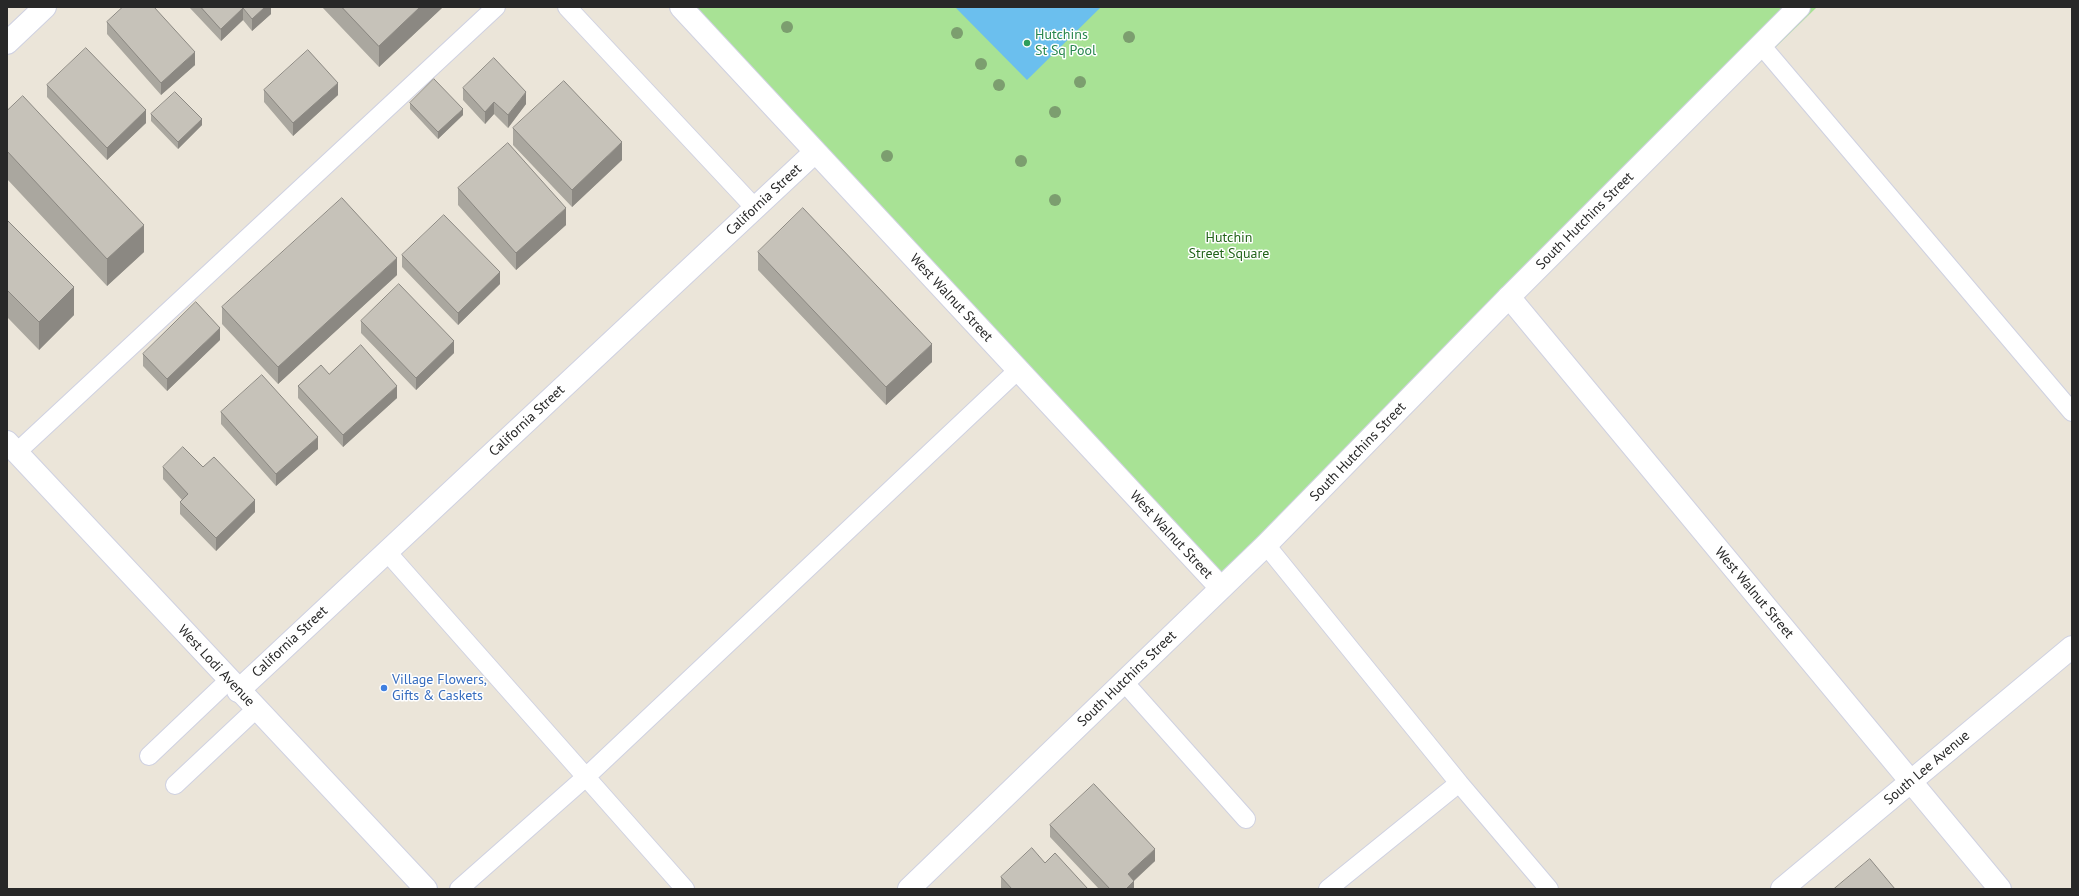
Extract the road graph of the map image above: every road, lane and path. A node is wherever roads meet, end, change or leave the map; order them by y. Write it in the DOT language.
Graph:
graph roads {
  1 [pos="45,7"];
  2 [pos="496,7"];
  3 [pos="567,7"];
  4 [pos="681,7"];
  5 [pos="1799,7"];
  6 [pos="7,43"];
  7 [pos="1761,45"];
  8 [pos="815,152"];
  9 [pos="755,208"];
  10 [pos="1509,297"];
  11 [pos="1018,370"];
  12 [pos="2072,412"];
  13 [pos="12,447"];
  14 [pos="1266,545"];
  15 [pos="386,552"];
  16 [pos="1221,588"];
  17 [pos="2072,646"];
  18 [pos="1124,682"];
  19 [pos="233,685"];
  20 [pos="256,709"];
  21 [pos="149,756"];
  22 [pos="587,776"];
  23 [pos="1459,783"];
  24 [pos="1910,783"];
  25 [pos="175,785"];
  26 [pos="1246,819"];
  27 [pos="426,889"];
  28 [pos="459,889"];
  29 [pos="685,889"];
  30 [pos="909,889"];
  31 [pos="1328,889"];
  32 [pos="1549,889"];
  33 [pos="1782,889"];
  34 [pos="2000,889"];
  1 -- 6 [label="street"];
  2 -- 13 [label="lane"];
  3 -- 9 [label="lane"];
  4 -- 8 [label="street, West Walnut Street"];
  5 -- 7 [label="street, South Hutchins Street"];
  7 -- 10 [label="street, South Hutchins Street"];
  7 -- 12 [label="lane"];
  8 -- 9 [label="street, California Street"];
  8 -- 11 [label="street, West Walnut Street"];
  9 -- 15 [label="street, California Street"];
  10 -- 14 [label="street, South Hutchins Street"];
  10 -- 24 [label="street, West Walnut Street"];
  11 -- 16 [label="street, West Walnut Street"];
  11 -- 22 [label="lane"];
  13 -- 19 [label="street, West Lodi Avenue"];
  14 -- 16 [label="street, South Hutchins Street"];
  14 -- 23 [label="lane"];
  15 -- 19 [label="street, California Street"];
  15 -- 22 [label="lane"];
  16 -- 18 [label="street, South Hutchins Street"];
  17 -- 24 [label="street, South Lee Avenue"];
  18 -- 26 [label="lane"];
  18 -- 30 [label="street, South Hutchins Street"];
  19 -- 20 [label="street, West Lodi Avenue"];
  19 -- 21 [label="lane"];
  20 -- 25 [label="lane"];
  20 -- 27 [label="street, West Lodi Avenue"];
  22 -- 28 [label="lane"];
  22 -- 29 [label="lane"];
  23 -- 31 [label="lane"];
  23 -- 32 [label="lane"];
  24 -- 33 [label="street, South Lee Avenue"];
  24 -- 34 [label="street, West Walnut Street"];
}
